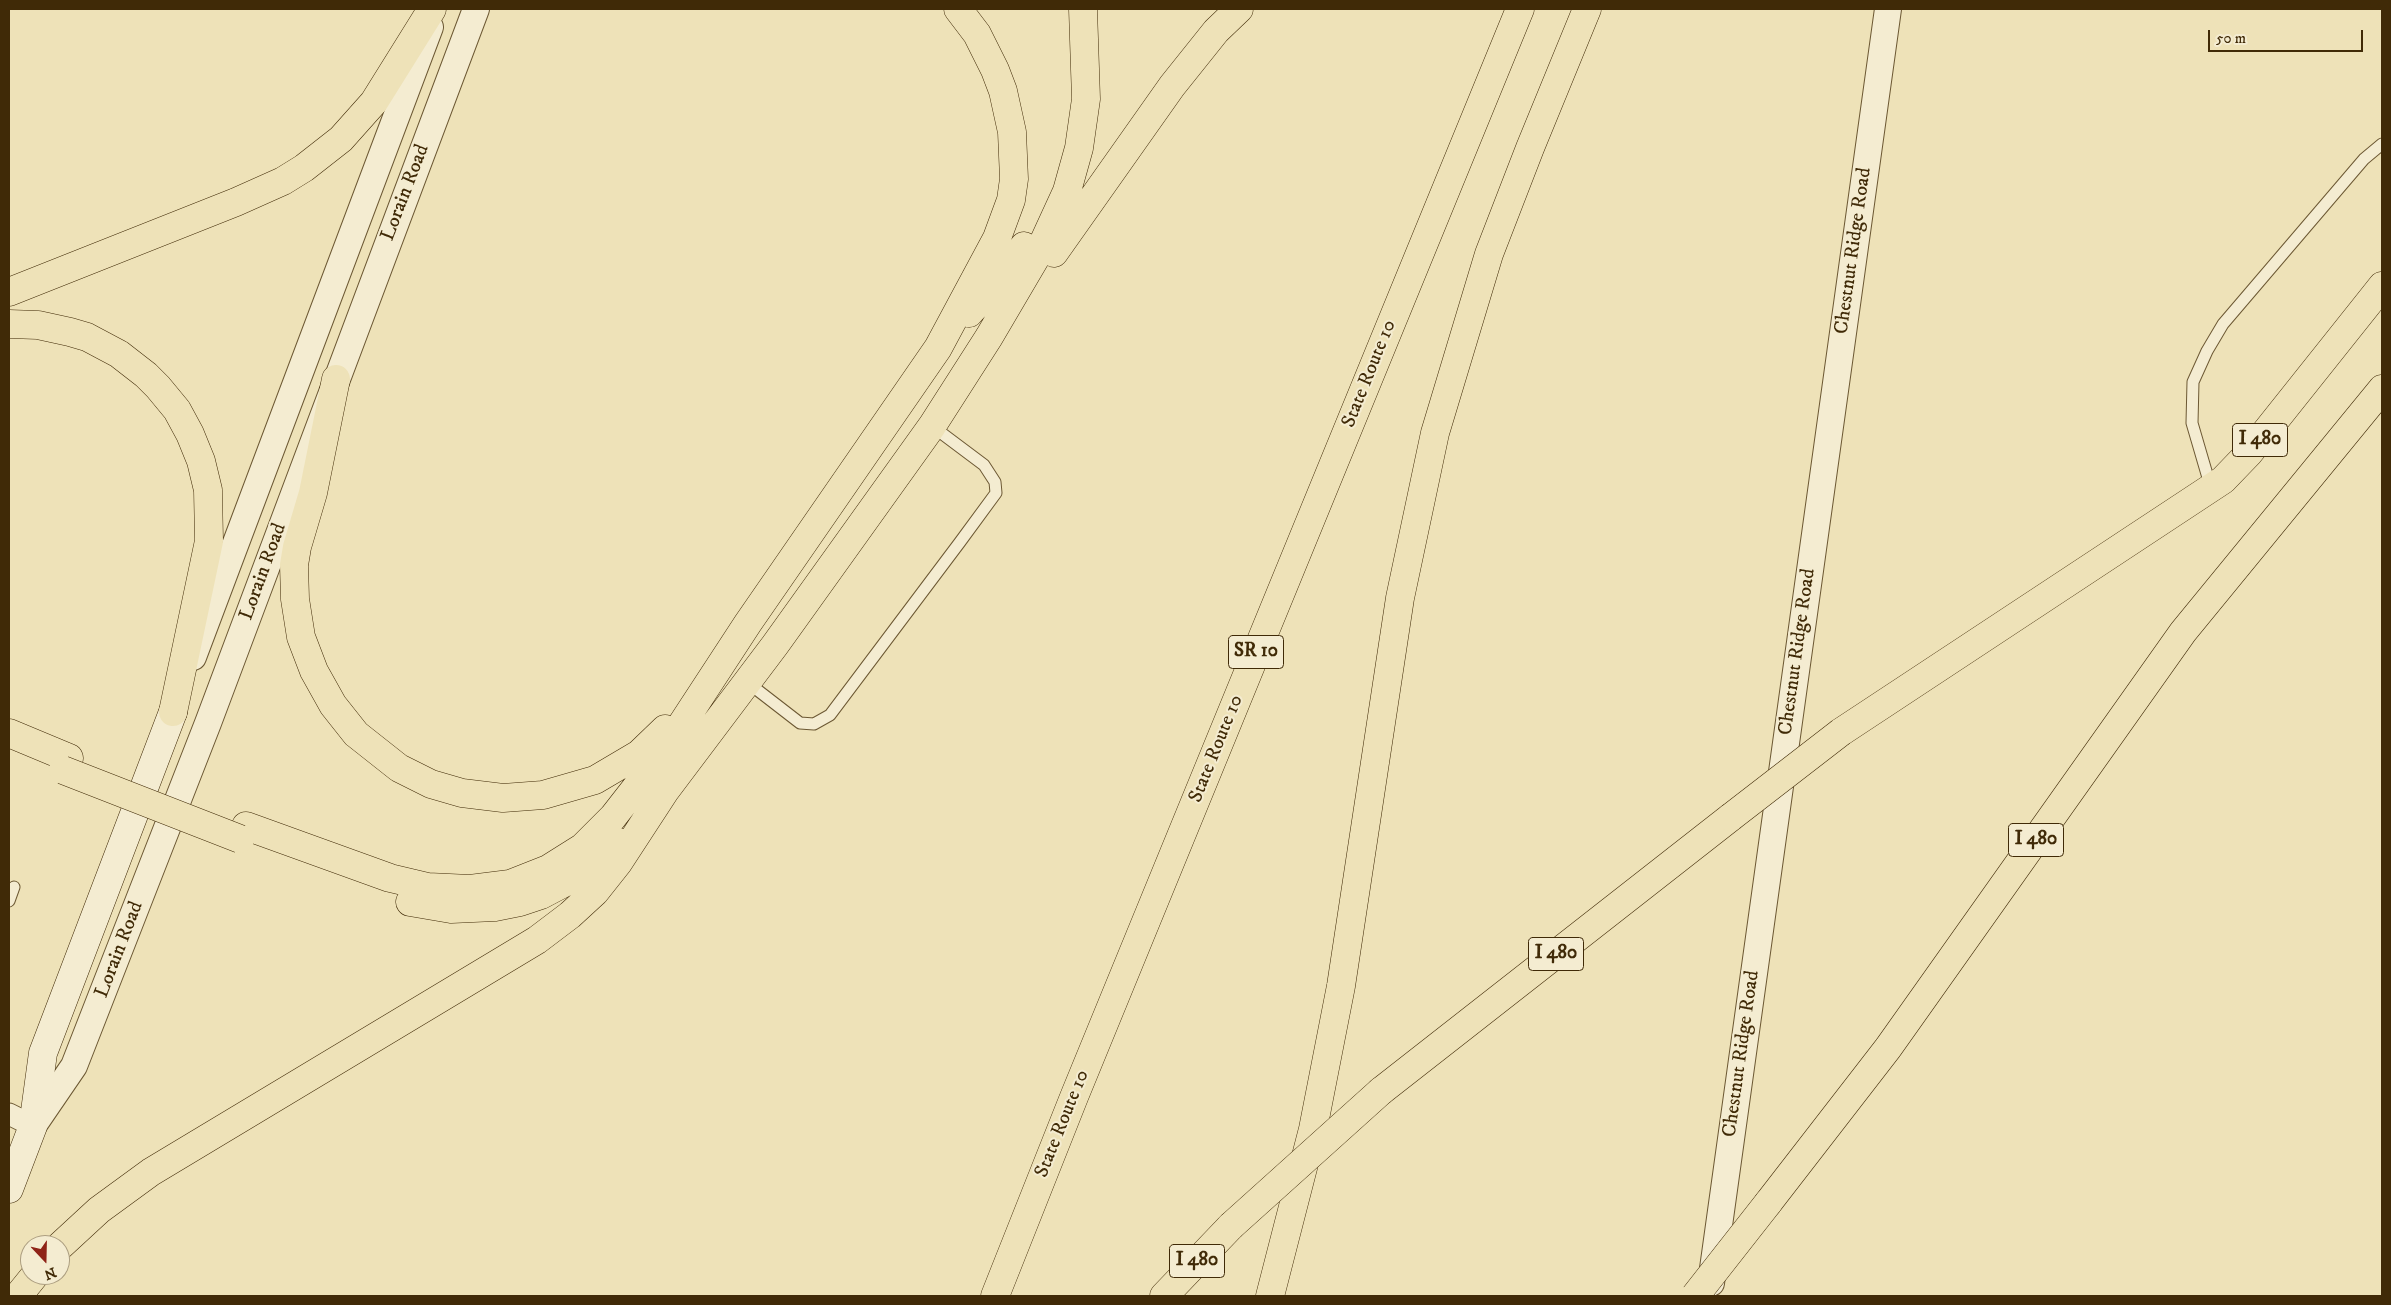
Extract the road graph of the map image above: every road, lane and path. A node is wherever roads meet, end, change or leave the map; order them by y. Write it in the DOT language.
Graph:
graph roads {
  1 [pos="432,9"];
  2 [pos="438,9"];
  3 [pos="476,9"];
  4 [pos="958,9"];
  5 [pos="1069,9"];
  6 [pos="1083,9"];
  7 [pos="1239,9"];
  8 [pos="1520,9"];
  9 [pos="1587,9"];
  10 [pos="1888,9"];
  11 [pos="417,58"];
  12 [pos="453,70"];
  13 [pos="2382,144"];
  14 [pos="2382,286"];
  15 [pos="9,292"];
  16 [pos="9,324"];
  17 [pos="989,337"];
  18 [pos="938,348"];
  19 [pos="336,379"];
  20 [pos="2382,389"];
  21 [pos="932,426"];
  22 [pos="2211,488"];
  23 [pos="711,678"];
  24 [pos="747,682"];
  25 [pos="173,712"];
  26 [pos="9,733"];
  27 [pos="9,749"];
  28 [pos="66,764"];
  29 [pos="665,791"];
  30 [pos="243,833"];
  31 [pos="14,888"];
  32 [pos="9,901"];
  33 [pos="21,1120"];
  34 [pos="9,1189"];
  35 [pos="70,1237"];
  36 [pos="27,1285"];
  37 [pos="18,1296"];
  38 [pos="995,1296"];
  39 [pos="1164,1296"];
  40 [pos="1270,1296"];
  41 [pos="1695,1296"];
  42 [pos="1709,1296"];
  1 -- 15 [label="highway"];
  2 -- 11 [label="street, Lorain Road"];
  3 -- 12 [label="street, Lorain Road"];
  4 -- 18 [label="highway"];
  5 -- 18 [label="highway"];
  6 -- 17 [label="highway"];
  7 -- 17 [label="highway"];
  8 -- 38 [label="highway, State Route 10 / SR 10"];
  9 -- 40 [label="highway"];
  10 -- 42 [label="street, Chestnut Ridge Road"];
  11 -- 12 [label="street"];
  11 -- 25 [label="street, Lorain Road"];
  12 -- 19 [label="street, Lorain Road"];
  13 -- 22 [label="lane"];
  14 -- 22 [label="highway, I 480"];
  16 -- 25 [label="highway"];
  17 -- 21 [label="highway"];
  18 -- 23 [label="highway"];
  19 -- 23 [label="highway"];
  19 -- 33 [label="street, Lorain Road"];
  20 -- 41 [label="highway, I 480, bridge"];
  21 -- 24 [label="highway"];
  21 -- 24 [label="lane"];
  22 -- 39 [label="highway, I 480, bridge"];
  23 -- 30 [label="highway"];
  24 -- 29 [label="highway"];
  25 -- 33 [label="main road, Lorain Road"];
  26 -- 28 [label="highway"];
  27 -- 28 [label="highway"];
  28 -- 30 [label="highway, bridge"];
  29 -- 30 [label="highway"];
  29 -- 35 [label="highway"];
  31 -- 32 [label="lane"];
  33 -- 34 [label="main road, Lorain Road"];
  36 -- 37 [label="highway"];
}
